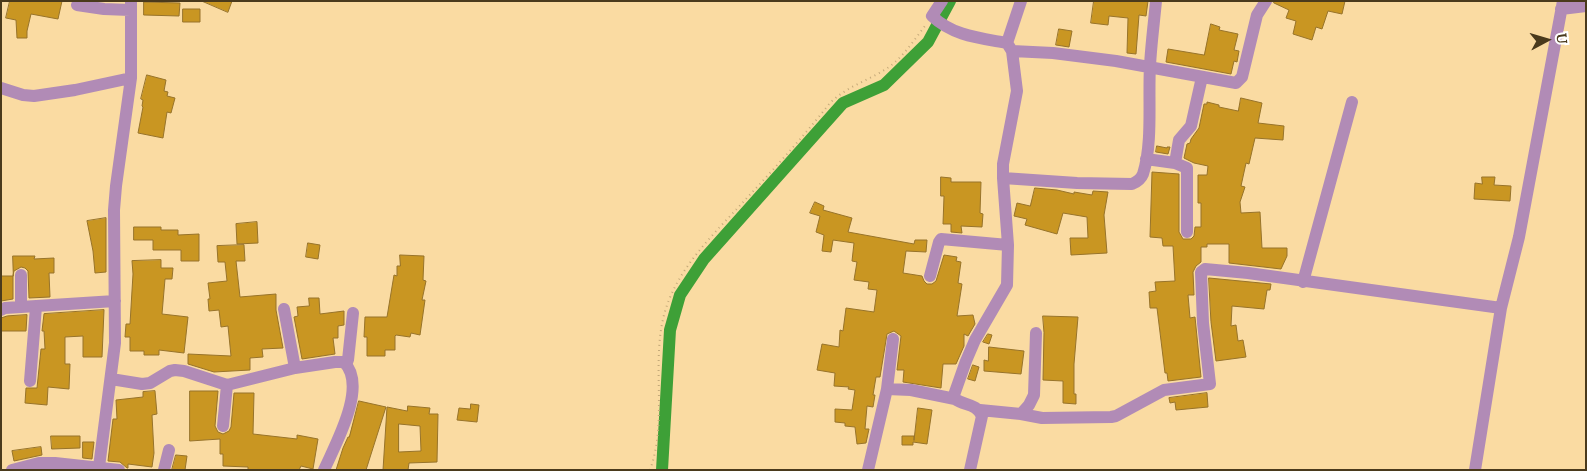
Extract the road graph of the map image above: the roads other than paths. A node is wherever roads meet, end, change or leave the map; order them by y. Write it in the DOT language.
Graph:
graph roads {
  1 [pos="942,1"];
  2 [pos="1020,1"];
  3 [pos="1156,1"];
  4 [pos="1266,1"];
  5 [pos="77,5"];
  6 [pos="1562,5"];
  7 [pos="130,6"];
  8 [pos="1586,6"];
  9 [pos="1009,47"];
  10 [pos="1150,67"];
  11 [pos="1202,77"];
  12 [pos="131,78"];
  13 [pos="1,88"];
  14 [pos="1352,102"];
  15 [pos="1146,159"];
  16 [pos="1174,164"];
  17 [pos="1003,178"];
  18 [pos="1188,232"];
  19 [pos="1008,245"];
  20 [pos="21,275"];
  21 [pos="930,276"];
  22 [pos="1304,282"];
  23 [pos="116,301"];
  24 [pos="21,307"];
  25 [pos="36,307"];
  26 [pos="1501,308"];
  27 [pos="284,309"];
  28 [pos="1,310"];
  29 [pos="353,313"];
  30 [pos="1036,333"];
  31 [pos="893,339"];
  32 [pos="344,362"];
  33 [pos="295,368"];
  34 [pos="111,380"];
  35 [pos="30,381"];
  36 [pos="227,385"];
  37 [pos="887,389"];
  38 [pos="955,399"];
  39 [pos="980,410"];
  40 [pos="1021,414"];
  41 [pos="223,426"];
  42 [pos="169,450"];
  43 [pos="99,467"];
  44 [pos="19,469"];
  45 [pos="119,470"];
  46 [pos="164,470"];
  47 [pos="324,470"];
  48 [pos="868,470"];
  49 [pos="970,470"];
  50 [pos="1475,470"];
  1 -- 9 [label="street"];
  2 -- 9 [label="street"];
  3 -- 10 [label="street"];
  4 -- 11 [label="street"];
  5 -- 7 [label="street"];
  6 -- 8 [label="street"];
  6 -- 26 [label="street"];
  7 -- 12 [label="street"];
  9 -- 10 [label="street"];
  9 -- 17 [label="street"];
  10 -- 11 [label="street"];
  10 -- 15 [label="street"];
  11 -- 16 [label="street"];
  12 -- 13 [label="street"];
  12 -- 23 [label="street"];
  14 -- 22 [label="street"];
  15 -- 16 [label="street"];
  15 -- 17 [label="street"];
  16 -- 18 [label="street"];
  17 -- 19 [label="street"];
  19 -- 21 [label="street"];
  19 -- 38 [label="street"];
  20 -- 24 [label="street"];
  22 -- 26 [label="street"];
  22 -- 40 [label="street"];
  23 -- 25 [label="street"];
  23 -- 34 [label="street"];
  24 -- 25 [label="street"];
  24 -- 28 [label="street"];
  25 -- 35 [label="street"];
  26 -- 50 [label="street"];
  27 -- 33 [label="street"];
  29 -- 32 [label="street"];
  30 -- 40 [label="street"];
  31 -- 37 [label="street"];
  32 -- 33 [label="street"];
  32 -- 47 [label="street"];
  33 -- 36 [label="street"];
  34 -- 36 [label="street"];
  34 -- 43 [label="street"];
  36 -- 41 [label="street"];
  37 -- 38 [label="street"];
  37 -- 48 [label="street"];
  38 -- 39 [label="street"];
  39 -- 40 [label="street"];
  39 -- 49 [label="street"];
  42 -- 46 [label="street"];
  43 -- 44 [label="street"];
  43 -- 45 [label="street"];
}
